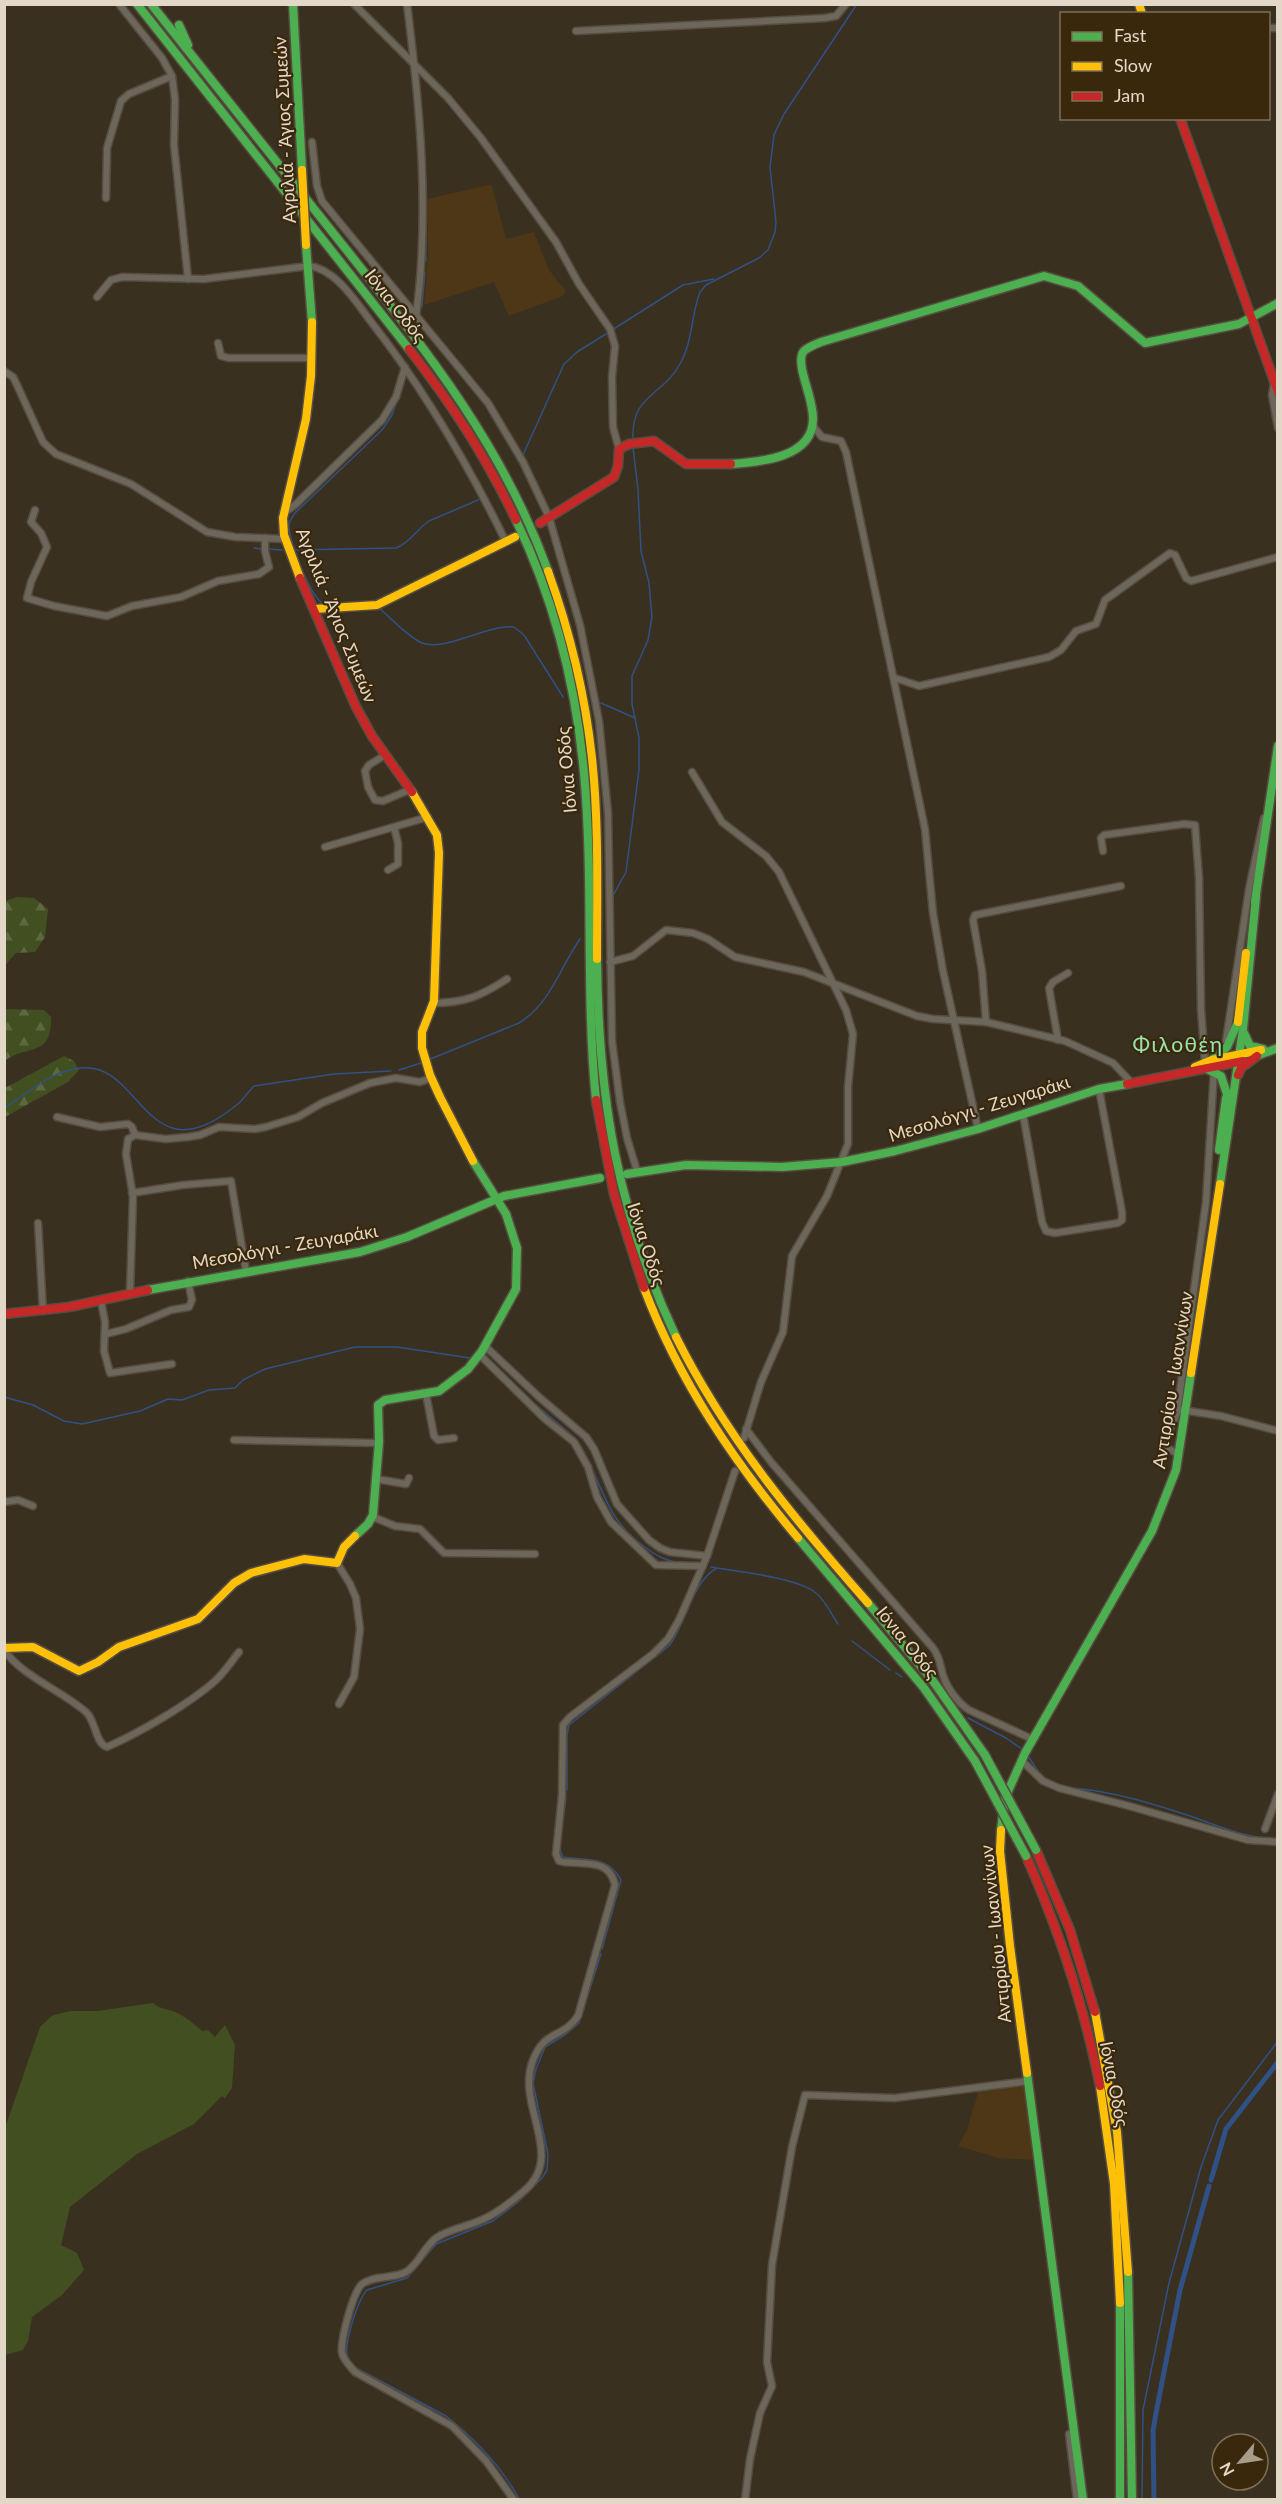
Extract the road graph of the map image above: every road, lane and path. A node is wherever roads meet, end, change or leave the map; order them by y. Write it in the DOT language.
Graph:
graph roads {
  1 [pos="119,4"];
  2 [pos="137,4"];
  3 [pos="151,4"];
  4 [pos="293,4"];
  5 [pos="354,4"];
  6 [pos="407,4"];
  7 [pos="846,4"];
  8 [pos="179,25"];
  9 [pos="576,32"];
  10 [pos="194,59"];
  11 [pos="415,65"];
  12 [pos="172,76"];
  13 [pos="1181,120"];
  14 [pos="312,142"];
  15 [pos="106,198"];
  16 [pos="309,266"];
  17 [pos="188,279"];
  18 [pos="97,297"];
  19 [pos="1278,303"];
  20 [pos="416,316"];
  21 [pos="1252,318"];
  22 [pos="218,343"];
  23 [pos="312,358"];
  24 [pos="405,367"];
  25 [pos="4,371"];
  26 [pos="1274,381"];
  27 [pos="1278,392"];
  28 [pos="813,426"];
  29 [pos="1278,428"];
  30 [pos="619,449"];
  31 [pos="35,510"];
  32 [pos="285,512"];
  33 [pos="549,517"];
  34 [pos="540,523"];
  35 [pos="515,537"];
  36 [pos="265,538"];
  37 [pos="285,539"];
  38 [pos="506,542"];
  39 [pos="1278,557"];
  40 [pos="314,609"];
  41 [pos="895,678"];
  42 [pos="1278,746"];
  43 [pos="385,755"];
  44 [pos="692,772"];
  45 [pos="410,790"];
  46 [pos="1269,805"];
  47 [pos="428,817"];
  48 [pos="394,827"];
  49 [pos="325,847"];
  50 [pos="1103,851"];
  51 [pos="388,870"];
  52 [pos="1121,886"];
  53 [pos="610,962"];
  54 [pos="1068,973"];
  55 [pos="507,979"];
  56 [pos="832,981"];
  57 [pos="433,1004"];
  58 [pos="955,1019"];
  59 [pos="986,1022"];
  60 [pos="1240,1026"];
  61 [pos="1058,1040"];
  62 [pos="1278,1048"];
  63 [pos="1260,1052"];
  64 [pos="1222,1053"];
  65 [pos="1235,1059"];
  66 [pos="1209,1065"];
  67 [pos="430,1077"];
  68 [pos="1131,1082"];
  69 [pos="1234,1085"];
  70 [pos="1099,1089"];
  71 [pos="1227,1094"];
  72 [pos="1023,1114"];
  73 [pos="57,1117"];
  74 [pos="978,1129"];
  75 [pos="135,1136"];
  76 [pos="842,1162"];
  77 [pos="637,1171"];
  78 [pos="627,1174"];
  79 [pos="600,1178"];
  80 [pos="132,1193"];
  81 [pos="496,1198"];
  82 [pos="38,1223"];
  83 [pos="1212,1227"];
  84 [pos="246,1271"];
  85 [pos="188,1281"];
  86 [pos="130,1293"];
  87 [pos="101,1301"];
  88 [pos="43,1311"];
  89 [pos="4,1314"];
  90 [pos="106,1334"];
  91 [pos="485,1346"];
  92 [pos="480,1355"];
  93 [pos="172,1364"];
  94 [pos="426,1394"];
  95 [pos="1182,1411"];
  96 [pos="746,1429"];
  97 [pos="1278,1431"];
  98 [pos="454,1438"];
  99 [pos="744,1438"];
  100 [pos="234,1440"];
  101 [pos="379,1443"];
  102 [pos="1179,1455"];
  103 [pos="735,1471"];
  104 [pos="409,1478"];
  105 [pos="376,1479"];
  106 [pos="4,1502"];
  107 [pos="33,1506"];
  108 [pos="373,1517"];
  109 [pos="535,1554"];
  110 [pos="707,1556"];
  111 [pos="337,1563"];
  112 [pos="703,1566"];
  113 [pos="4,1649"];
  114 [pos="238,1652"];
  115 [pos="339,1704"];
  116 [pos="1032,1739"];
  117 [pos="1021,1760"];
  118 [pos="1278,1794"];
  119 [pos="1265,1829"];
  120 [pos="1278,1842"];
  121 [pos="1029,2081"];
  122 [pos="1075,2434"];
  123 [pos="514,2499"];
  124 [pos="745,2499"];
  125 [pos="1077,2499"];
  126 [pos="1083,2499"];
  127 [pos="1120,2499"];
  128 [pos="1132,2499"];
  1 -- 12 [label="street"];
  2 -- 127 [label="main road, Ιόνια Οδός, bridge"];
  3 -- 10 [label="main road, Ιόνια Οδός"];
  4 -- 16 [label="main road, Αγριλιά - Άγιος Συμεών, bridge"];
  5 -- 11 [label="street"];
  6 -- 11 [label="street"];
  7 -- 9 [label="street"];
  8 -- 10 [label="main road"];
  10 -- 128 [label="main road, Ιόνια Οδός, bridge"];
  11 -- 20 [label="street"];
  11 -- 30 [label="street"];
  12 -- 15 [label="street"];
  12 -- 17 [label="street"];
  13 -- 21 [label="main road"];
  14 -- 20 [label="street"];
  16 -- 17 [label="street"];
  16 -- 23 [label="main road, Αγριλιά - Άγιος Συμεών"];
  16 -- 24 [label="street"];
  17 -- 18 [label="street"];
  19 -- 21 [label="main road"];
  20 -- 33 [label="street"];
  21 -- 26 [label="main road"];
  21 -- 28 [label="main road"];
  22 -- 23 [label="street"];
  23 -- 32 [label="main road, Αγριλιά - Άγιος Συμεών"];
  24 -- 32 [label="street"];
  24 -- 38 [label="street"];
  25 -- 36 [label="street"];
  26 -- 27 [label="main road"];
  26 -- 29 [label="street"];
  28 -- 30 [label="main road"];
  28 -- 41 [label="street"];
  30 -- 33 [label="main road"];
  31 -- 36 [label="street"];
  32 -- 37 [label="main road, Αγριλιά - Άγιος Συμεών"];
  33 -- 34 [label="main road"];
  33 -- 53 [label="street"];
  35 -- 38 [label="main road"];
  36 -- 37 [label="street"];
  37 -- 40 [label="main road, Αγριλιά - Άγιος Συμεών"];
  38 -- 40 [label="main road"];
  39 -- 41 [label="street"];
  40 -- 43 [label="main road, Αγριλιά - Άγιος Συμεών"];
  41 -- 58 [label="street"];
  42 -- 46 [label="main road, Αντιρρίου - Ιωαννίνων"];
  43 -- 45 [label="main road, Αγριλιά - Άγιος Συμεών"];
  43 -- 45 [label="street"];
  44 -- 56 [label="street"];
  45 -- 47 [label="main road, Αγριλιά - Άγιος Συμεών"];
  46 -- 60 [label="main road, Αντιρρίου - Ιωαννίνων"];
  46 -- 64 [label="street"];
  47 -- 48 [label="street"];
  47 -- 57 [label="main road, Αγριλιά - Άγιος Συμεών"];
  48 -- 49 [label="street"];
  48 -- 51 [label="street"];
  50 -- 66 [label="street"];
  52 -- 59 [label="street"];
  53 -- 56 [label="street"];
  53 -- 77 [label="street"];
  54 -- 61 [label="street"];
  55 -- 57 [label="street"];
  56 -- 58 [label="street"];
  56 -- 76 [label="street"];
  57 -- 67 [label="main road, Αγριλιά - Άγιος Συμεών"];
  58 -- 59 [label="street"];
  58 -- 74 [label="street"];
  59 -- 61 [label="street"];
  60 -- 63 [label="main road"];
  60 -- 64 [label="main road"];
  60 -- 65 [label="main road, Αντιρρίου - Ιωαννίνων"];
  61 -- 68 [label="street"];
  62 -- 63 [label="main road, Μεσολόγγι - Ζευγαράκι"];
  63 -- 65 [label="main road, Μεσολόγγι - Ζευγαράκι"];
  63 -- 69 [label="main road"];
  64 -- 66 [label="main road"];
  65 -- 66 [label="main road, Μεσολόγγι - Ζευγαράκι"];
  65 -- 69 [label="main road, Αντιρρίου - Ιωαννίνων"];
  65 -- 71 [label="main road, Αντιρρίου - Ιωαννίνων"];
  66 -- 68 [label="main road, Μεσολόγγι - Ζευγαράκι"];
  66 -- 71 [label="main road"];
  66 -- 95 [label="street"];
  67 -- 75 [label="street"];
  67 -- 81 [label="main road, Αγριλιά - Άγιος Συμεών"];
  68 -- 70 [label="main road, Μεσολόγγι - Ζευγαράκι"];
  69 -- 83 [label="main road, Αντιρρίου - Ιωαννίνων"];
  70 -- 72 [label="main road, Μεσολόγγι - Ζευγαράκι"];
  70 -- 72 [label="street"];
  71 -- 83 [label="main road, Αντιρρίου - Ιωαννίνων"];
  72 -- 74 [label="main road, Μεσολόγγι - Ζευγαράκι"];
  73 -- 75 [label="street"];
  74 -- 76 [label="main road, Μεσολόγγι - Ζευγαράκι"];
  75 -- 80 [label="street"];
  76 -- 77 [label="main road, Μεσολόγγι - Ζευγαράκι"];
  76 -- 96 [label="street"];
  77 -- 78 [label="main road, Μεσολόγγι - Ζευγαράκι"];
  79 -- 81 [label="main road, Μεσολόγγι - Ζευγαράκι"];
  80 -- 84 [label="street"];
  80 -- 86 [label="street"];
  81 -- 84 [label="main road, Μεσολόγγι - Ζευγαράκι"];
  81 -- 91 [label="main road, Αγριλιά - Άγιος Συμεών"];
  82 -- 88 [label="street"];
  83 -- 95 [label="main road, Αντιρρίου - Ιωαννίνων"];
  84 -- 85 [label="main road, Μεσολόγγι - Ζευγαράκι"];
  85 -- 86 [label="main road, Μεσολόγγι - Ζευγαράκι"];
  85 -- 90 [label="street"];
  86 -- 87 [label="main road, Μεσολόγγι - Ζευγαράκι"];
  87 -- 88 [label="main road, Μεσολόγγι - Ζευγαράκι"];
  87 -- 90 [label="street"];
  88 -- 89 [label="main road, Μεσολόγγι - Ζευγαράκι"];
  90 -- 93 [label="street"];
  91 -- 92 [label="main road, Αγριλιά - Άγιος Συμεών"];
  91 -- 110 [label="street"];
  92 -- 94 [label="main road, Αγριλιά - Άγιος Συμεών"];
  92 -- 112 [label="street"];
  94 -- 98 [label="street"];
  94 -- 101 [label="main road, Αγριλιά - Άγιος Συμεών"];
  95 -- 97 [label="street"];
  95 -- 102 [label="main road, Αντιρρίου - Ιωαννίνων"];
  95 -- 102 [label="street"];
  96 -- 99 [label="street"];
  96 -- 116 [label="street"];
  100 -- 101 [label="street"];
  101 -- 105 [label="main road"];
  102 -- 116 [label="main road, Αντιρρίου - Ιωαννίνων"];
  103 -- 110 [label="street"];
  104 -- 105 [label="street"];
  105 -- 108 [label="main road"];
  106 -- 107 [label="street"];
  108 -- 109 [label="street"];
  108 -- 111 [label="main road"];
  110 -- 112 [label="street"];
  111 -- 113 [label="main road"];
  111 -- 115 [label="street"];
  112 -- 123 [label="street"];
  113 -- 114 [label="street"];
  116 -- 117 [label="main road, Αντιρρίου - Ιωαννίνων"];
  117 -- 120 [label="street"];
  117 -- 121 [label="main road, Αντιρρίου - Ιωαννίνων"];
  118 -- 119 [label="street"];
  121 -- 122 [label="main road, Αντιρρίου - Ιωαννίνων"];
  121 -- 124 [label="street"];
  122 -- 125 [label="street"];
  122 -- 126 [label="main road, Αντιρρίου - Ιωαννίνων"];
}
